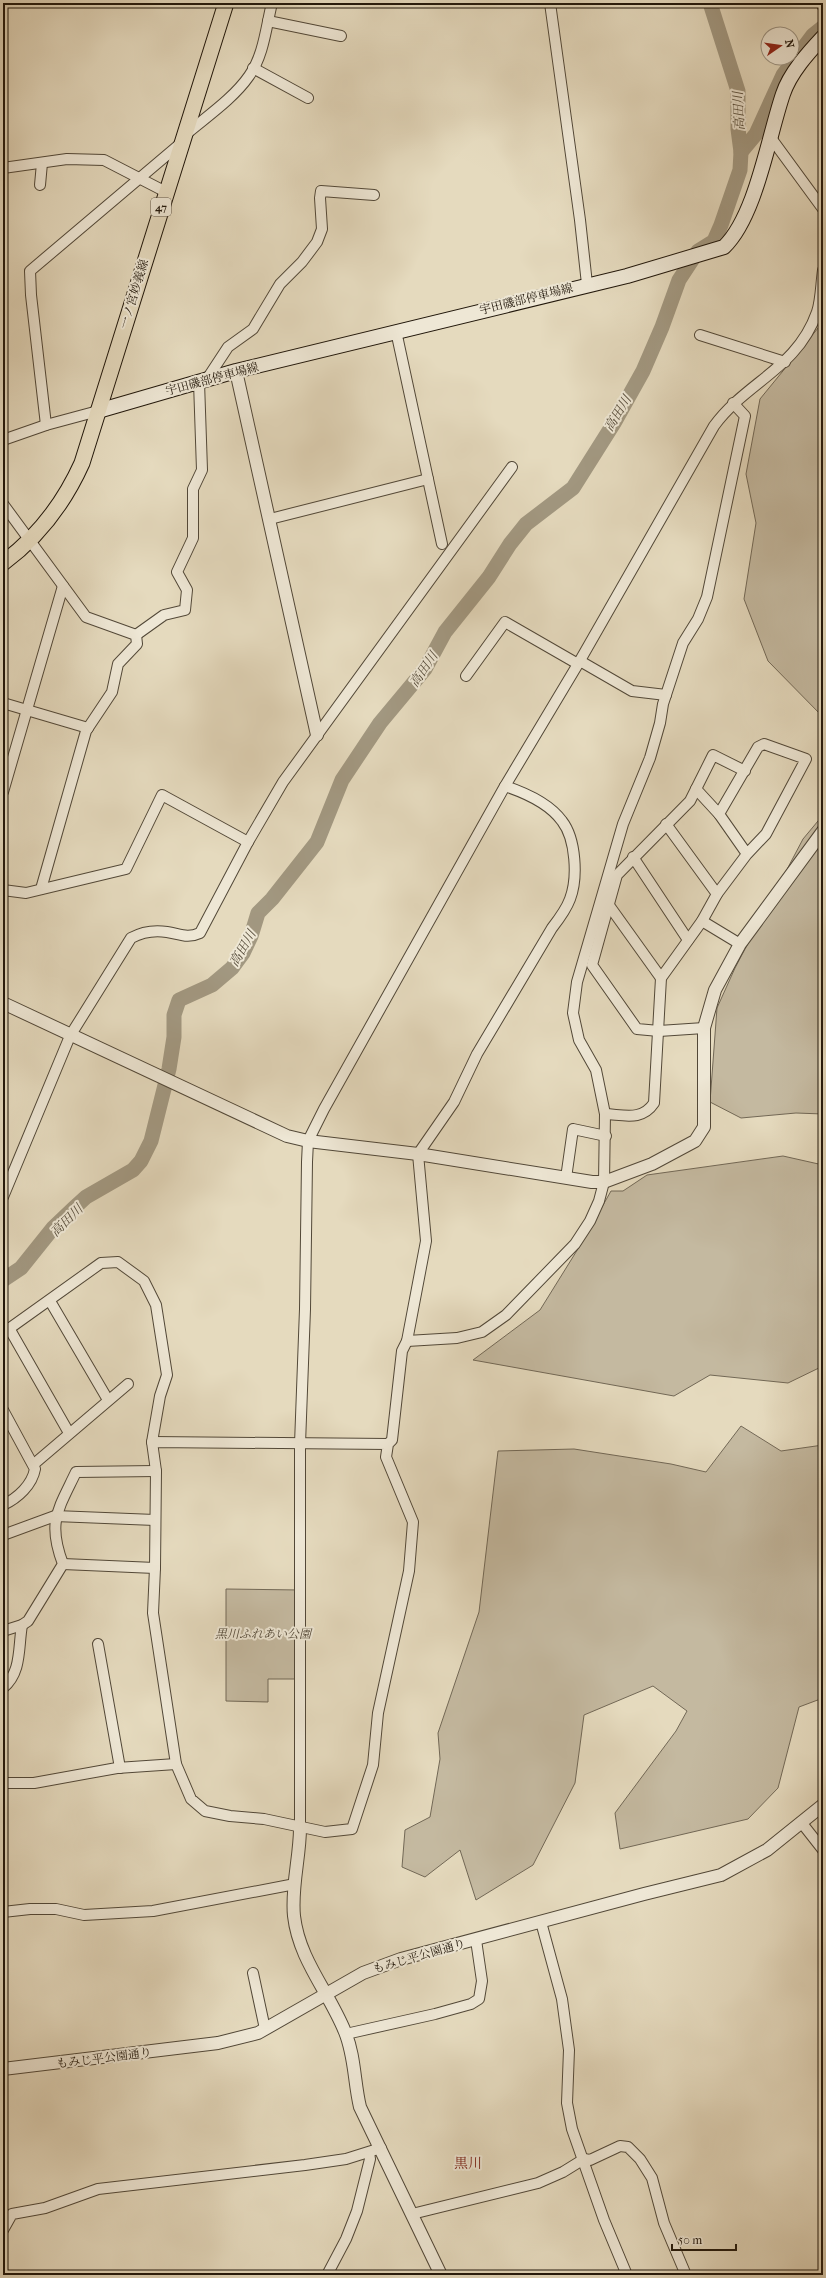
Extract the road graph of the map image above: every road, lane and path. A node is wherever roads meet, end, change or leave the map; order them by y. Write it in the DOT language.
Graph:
graph roads {
  1 [pos="226,3"];
  2 [pos="272,3"];
  3 [pos="550,3"];
  4 [pos="822,3"];
  5 [pos="823,7"];
  6 [pos="268,21"];
  7 [pos="341,36"];
  8 [pos="823,37"];
  9 [pos="253,68"];
  10 [pos="308,98"];
  11 [pos="771,138"];
  12 [pos="182,141"];
  13 [pos="42,163"];
  14 [pos="3,168"];
  15 [pos="139,179"];
  16 [pos="40,185"];
  17 [pos="166,192"];
  18 [pos="374,195"];
  19 [pos="823,209"];
  20 [pos="823,270"];
  21 [pos="587,284"];
  22 [pos="396,331"];
  23 [pos="700,335"];
  24 [pos="785,362"];
  25 [pos="236,372"];
  26 [pos="203,380"];
  27 [pos="733,403"];
  28 [pos="98,411"];
  29 [pos="46,425"];
  30 [pos="3,440"];
  31 [pos="512,466"];
  32 [pos="428,480"];
  33 [pos="3,504"];
  34 [pos="270,519"];
  35 [pos="29,541"];
  36 [pos="442,544"];
  37 [pos="3,563"];
  38 [pos="62,586"];
  39 [pos="136,635"];
  40 [pos="579,662"];
  41 [pos="466,676"];
  42 [pos="666,695"];
  43 [pos="3,703"];
  44 [pos="26,710"];
  45 [pos="88,728"];
  46 [pos="317,735"];
  47 [pos="745,771"];
  48 [pos="505,786"];
  49 [pos="696,789"];
  50 [pos="3,792"];
  51 [pos="719,814"];
  52 [pos="666,824"];
  53 [pos="823,831"];
  54 [pos="248,842"];
  55 [pos="747,854"];
  56 [pos="634,857"];
  57 [pos="41,889"];
  58 [pos="3,890"];
  59 [pos="717,894"];
  60 [pos="608,904"];
  61 [pos="702,921"];
  62 [pos="688,940"];
  63 [pos="740,944"];
  64 [pos="661,978"];
  65 [pos="3,1003"];
  66 [pos="704,1028"];
  67 [pos="659,1031"];
  68 [pos="70,1036"];
  69 [pos="605,1114"];
  70 [pos="606,1136"];
  71 [pos="308,1142"];
  72 [pos="418,1154"];
  73 [pos="566,1178"];
  74 [pos="604,1182"];
  75 [pos="3,1197"];
  76 [pos="50,1301"];
  77 [pos="6,1330"];
  78 [pos="407,1341"];
  79 [pos="128,1384"];
  80 [pos="108,1400"];
  81 [pos="3,1410"];
  82 [pos="69,1433"];
  83 [pos="152,1442"];
  84 [pos="300,1444"];
  85 [pos="388,1444"];
  86 [pos="34,1464"];
  87 [pos="156,1471"];
  88 [pos="3,1504"];
  89 [pos="55,1516"];
  90 [pos="155,1520"];
  91 [pos="3,1536"];
  92 [pos="63,1564"];
  93 [pos="155,1568"];
  94 [pos="22,1625"];
  95 [pos="3,1631"];
  96 [pos="98,1644"];
  97 [pos="3,1688"];
  98 [pos="176,1764"];
  99 [pos="120,1768"];
  100 [pos="3,1783"];
  101 [pos="823,1805"];
  102 [pos="800,1822"];
  103 [pos="300,1828"];
  104 [pos="823,1850"];
  105 [pos="295,1884"];
  106 [pos="3,1912"];
  107 [pos="541,1922"];
  108 [pos="476,1940"];
  109 [pos="253,1973"];
  110 [pos="326,1994"];
  111 [pos="265,2029"];
  112 [pos="346,2034"];
  113 [pos="3,2069"];
  114 [pos="381,2148"];
  115 [pos="369,2153"];
  116 [pos="584,2159"];
  117 [pos="412,2214"];
  118 [pos="3,2230"];
  119 [pos="327,2275"];
  120 [pos="441,2275"];
  121 [pos="627,2275"];
  122 [pos="686,2275"];
  1 -- 12 [label="main road, 一ノ宮妙義線 / 47"];
  2 -- 6 [label="street"];
  3 -- 21 [label="street"];
  4 -- 5 [label="street"];
  6 -- 7 [label="street"];
  6 -- 9 [label="street"];
  8 -- 11 [label="main road, 宇田磯部停車場線"];
  9 -- 10 [label="street"];
  9 -- 12 [label="street"];
  11 -- 19 [label="street"];
  11 -- 21 [label="main road, 宇田磯部停車場線"];
  12 -- 15 [label="street"];
  12 -- 17 [label="main road, 一ノ宮妙義線 / 47"];
  13 -- 14 [label="street"];
  13 -- 15 [label="street"];
  13 -- 16 [label="street"];
  15 -- 17 [label="street"];
  15 -- 29 [label="street"];
  17 -- 28 [label="main road, 一ノ宮妙義線 / 47"];
  18 -- 26 [label="street"];
  20 -- 24 [label="street"];
  21 -- 22 [label="main road, 宇田磯部停車場線"];
  22 -- 25 [label="main road, 宇田磯部停車場線"];
  22 -- 32 [label="street"];
  23 -- 24 [label="street"];
  24 -- 27 [label="street"];
  25 -- 26 [label="main road, 宇田磯部停車場線"];
  25 -- 34 [label="street"];
  26 -- 28 [label="main road, 宇田磯部停車場線"];
  26 -- 39 [label="street"];
  27 -- 40 [label="street"];
  27 -- 42 [label="street"];
  28 -- 29 [label="street"];
  28 -- 35 [label="main road, 一ノ宮妙義線 / 47"];
  29 -- 30 [label="street"];
  31 -- 46 [label="street"];
  32 -- 34 [label="street"];
  32 -- 36 [label="street"];
  33 -- 35 [label="street"];
  34 -- 46 [label="street"];
  35 -- 37 [label="main road, 一ノ宮妙義線 / 47"];
  35 -- 38 [label="street"];
  38 -- 39 [label="street"];
  38 -- 44 [label="street"];
  39 -- 45 [label="street"];
  40 -- 41 [label="street"];
  40 -- 42 [label="street"];
  40 -- 48 [label="street"];
  42 -- 69 [label="street"];
  43 -- 44 [label="street"];
  44 -- 45 [label="street"];
  44 -- 50 [label="street"];
  45 -- 57 [label="street"];
  46 -- 54 [label="street"];
  47 -- 49 [label="street"];
  47 -- 51 [label="street"];
  47 -- 55 [label="street"];
  48 -- 71 [label="street"];
  48 -- 72 [label="street"];
  49 -- 51 [label="street"];
  49 -- 52 [label="street"];
  51 -- 55 [label="street"];
  52 -- 56 [label="street"];
  52 -- 59 [label="street"];
  53 -- 63 [label="street"];
  54 -- 57 [label="street"];
  54 -- 68 [label="street"];
  55 -- 59 [label="street"];
  56 -- 60 [label="street"];
  56 -- 62 [label="street"];
  57 -- 58 [label="street"];
  59 -- 61 [label="street"];
  60 -- 64 [label="street"];
  60 -- 67 [label="street"];
  61 -- 62 [label="street"];
  61 -- 63 [label="street"];
  62 -- 64 [label="street"];
  63 -- 66 [label="street"];
  64 -- 67 [label="street"];
  65 -- 68 [label="street"];
  66 -- 67 [label="street"];
  66 -- 74 [label="street"];
  67 -- 69 [label="street"];
  68 -- 71 [label="street"];
  68 -- 75 [label="street"];
  69 -- 70 [label="street"];
  70 -- 73 [label="street"];
  70 -- 74 [label="street"];
  71 -- 72 [label="street"];
  71 -- 84 [label="street"];
  72 -- 73 [label="street"];
  72 -- 78 [label="street"];
  73 -- 74 [label="street"];
  74 -- 78 [label="street"];
  76 -- 77 [label="street"];
  76 -- 80 [label="street"];
  76 -- 83 [label="street"];
  77 -- 82 [label="street"];
  78 -- 85 [label="street"];
  79 -- 80 [label="street"];
  80 -- 82 [label="street"];
  81 -- 86 [label="street"];
  82 -- 86 [label="street"];
  83 -- 84 [label="street"];
  83 -- 87 [label="street"];
  84 -- 85 [label="street"];
  84 -- 103 [label="street"];
  85 -- 103 [label="street"];
  86 -- 88 [label="street"];
  87 -- 89 [label="street"];
  87 -- 90 [label="street"];
  89 -- 90 [label="street"];
  89 -- 91 [label="street"];
  89 -- 92 [label="street"];
  90 -- 93 [label="street"];
  92 -- 93 [label="street"];
  92 -- 94 [label="street"];
  93 -- 98 [label="street"];
  94 -- 95 [label="street"];
  94 -- 97 [label="street"];
  96 -- 99 [label="street"];
  98 -- 99 [label="street"];
  98 -- 103 [label="street"];
  99 -- 100 [label="street"];
  101 -- 102 [label="street, もみじ平公園通り"];
  102 -- 104 [label="street"];
  102 -- 107 [label="street, もみじ平公園通り"];
  103 -- 105 [label="street"];
  105 -- 106 [label="street"];
  105 -- 110 [label="street"];
  107 -- 108 [label="street, もみじ平公園通り"];
  107 -- 116 [label="street"];
  108 -- 110 [label="street, もみじ平公園通り"];
  108 -- 112 [label="street"];
  109 -- 111 [label="street"];
  110 -- 111 [label="street, もみじ平公園通り"];
  110 -- 112 [label="street"];
  111 -- 113 [label="street, もみじ平公園通り"];
  112 -- 114 [label="street"];
  114 -- 115 [label="street"];
  114 -- 117 [label="street"];
  115 -- 118 [label="street"];
  115 -- 119 [label="street"];
  116 -- 117 [label="street"];
  116 -- 121 [label="street"];
  116 -- 122 [label="street"];
  117 -- 120 [label="street"];
}
